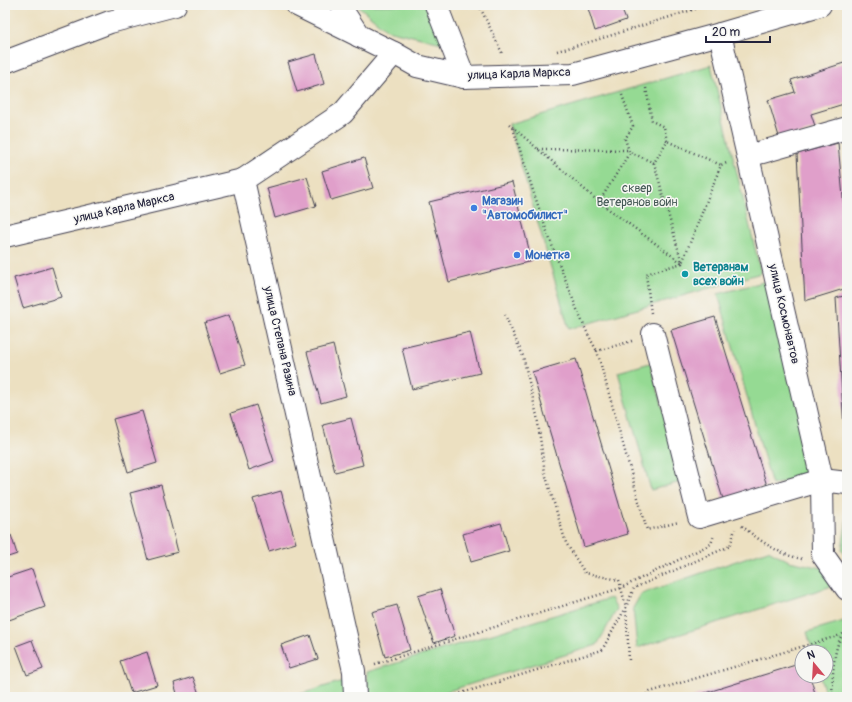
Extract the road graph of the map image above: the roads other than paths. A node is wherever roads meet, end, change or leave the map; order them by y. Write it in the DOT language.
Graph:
graph roads {
  1 [pos="175,5"];
  2 [pos="297,5"];
  3 [pos="344,5"];
  4 [pos="436,5"];
  5 [pos="820,5"];
  6 [pos="720,34"];
  7 [pos="359,36"];
  8 [pos="394,52"];
  9 [pos="5,62"];
  10 [pos="464,77"];
  11 [pos="847,128"];
  12 [pos="748,156"];
  13 [pos="243,180"];
  14 [pos="5,236"];
  15 [pos="653,334"];
  16 [pos="822,480"];
  17 [pos="847,483"];
  18 [pos="847,589"];
  19 [pos="355,697"];
  1 -- 9 [label="street"];
  2 -- 7 [label="street, улица Карла Маркса"];
  3 -- 7 [label="street"];
  4 -- 10 [label="street"];
  5 -- 6 [label="street, улица Карла Маркса"];
  6 -- 10 [label="street, улица Карла Маркса"];
  6 -- 12 [label="street, улица Космонавтов"];
  7 -- 8 [label="street, улица Карла Маркса"];
  8 -- 10 [label="street, улица Карла Маркса"];
  8 -- 13 [label="street"];
  11 -- 12 [label="street"];
  12 -- 16 [label="street, улица Космонавтов"];
  13 -- 14 [label="street, улица Карла Маркса"];
  13 -- 19 [label="street, улица Степана Разина"];
  15 -- 16 [label="street"];
  16 -- 17 [label="street"];
  16 -- 18 [label="street, улица Космонавтов"];
}
